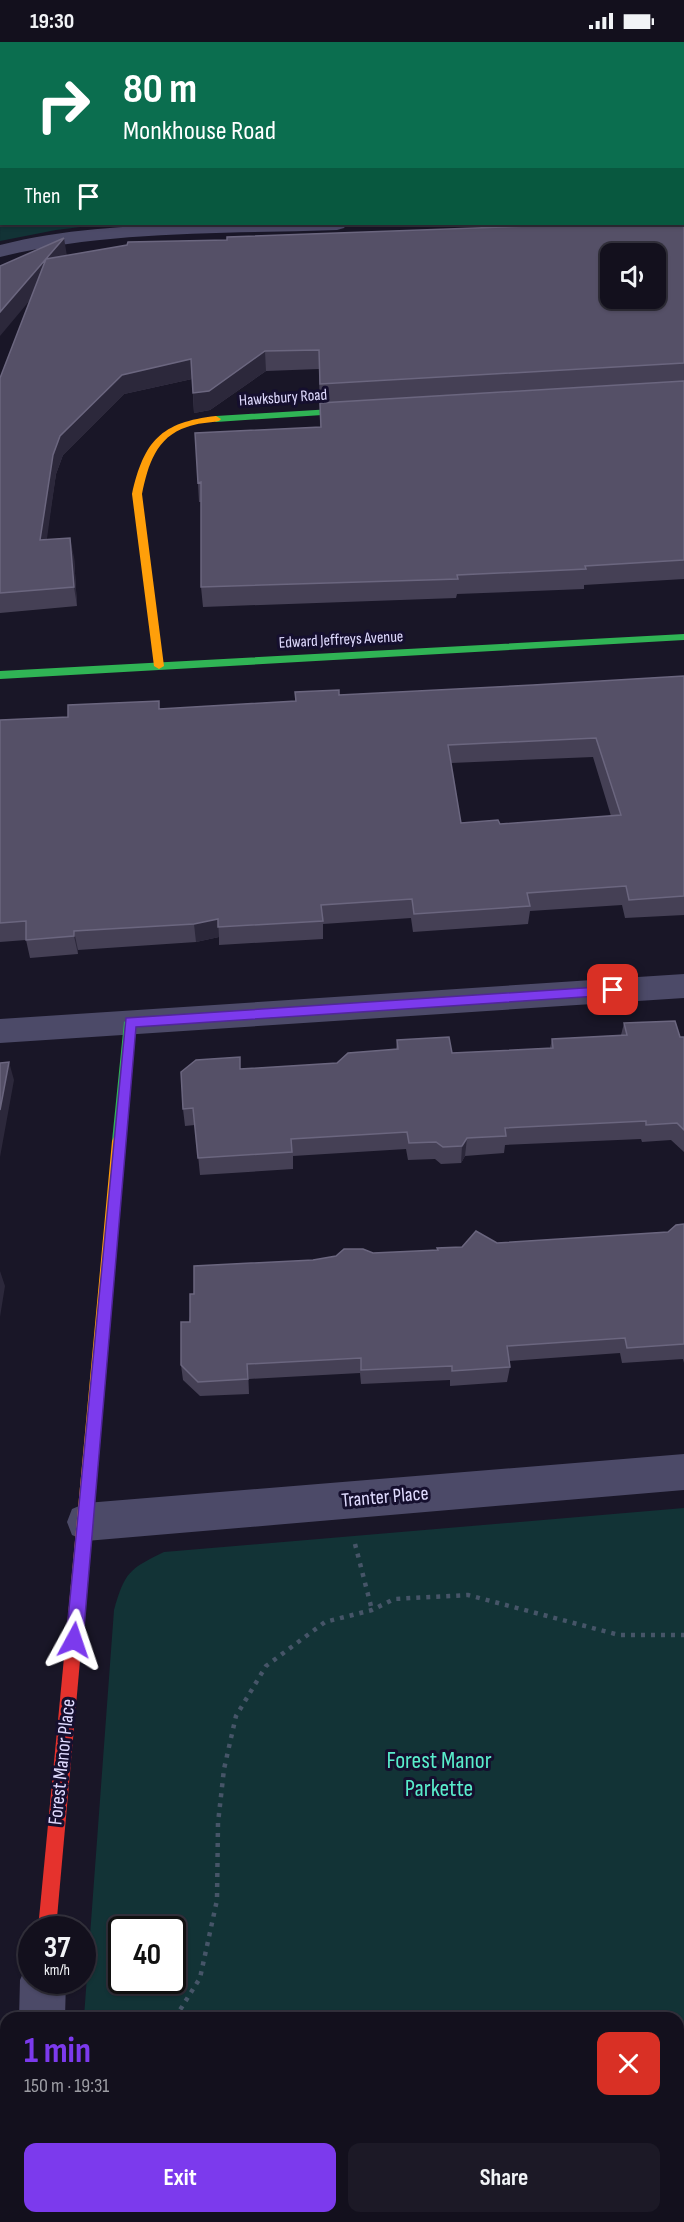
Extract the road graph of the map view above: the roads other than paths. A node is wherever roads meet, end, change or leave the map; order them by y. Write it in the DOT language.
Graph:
graph roads {
  1 [pos="313,225"];
  2 [pos="0,251"];
  3 [pos="378,409"];
  4 [pos="684,637"];
  5 [pos="159,666"];
  6 [pos="0,675"];
  7 [pos="684,986"];
  8 [pos="130,1022"];
  9 [pos="0,1031"];
  10 [pos="684,1472"];
  11 [pos="86,1522"];
  12 [pos="48,1916"];
  13 [pos="43,1994"];
  14 [pos="42,2012"];
  1 -- 2 [label="street"];
  3 -- 5 [label="street, Hawksbury Road"];
  4 -- 5 [label="street, Edward Jeffreys Avenue"];
  5 -- 6 [label="street, Edward Jeffreys Avenue"];
  7 -- 8 [label="street"];
  8 -- 9 [label="street"];
  8 -- 11 [label="street, Forest Manor Place"];
  10 -- 11 [label="street, Tranter Place"];
  11 -- 12 [label="street, Forest Manor Place"];
  13 -- 14 [label="street"];
}
